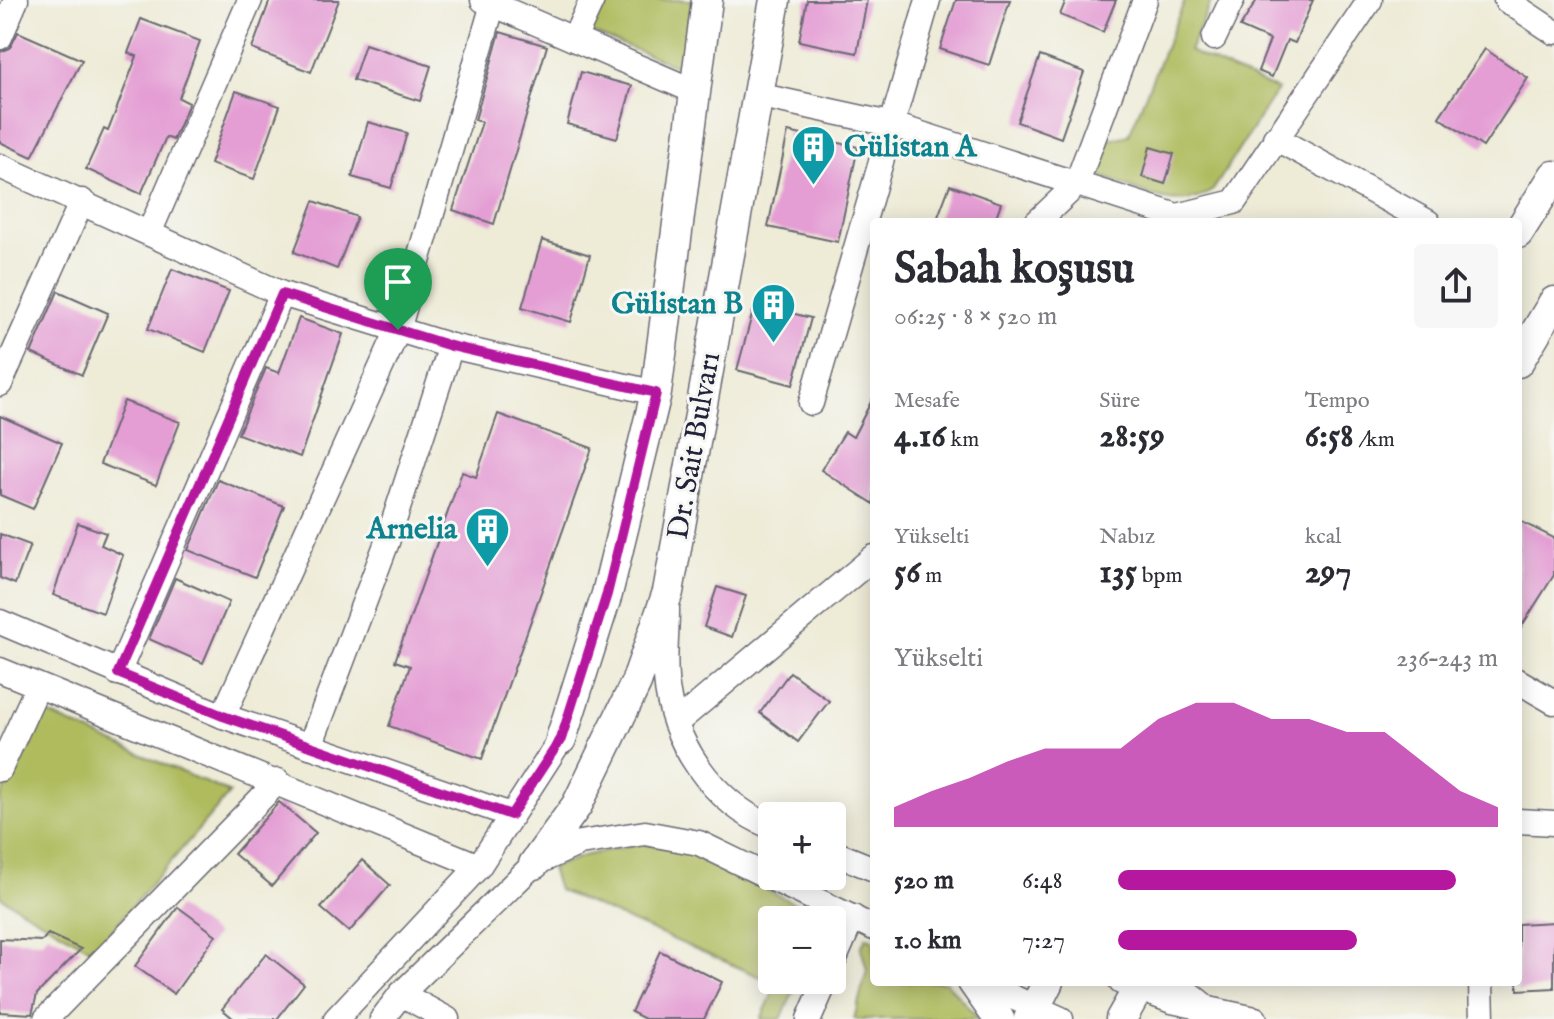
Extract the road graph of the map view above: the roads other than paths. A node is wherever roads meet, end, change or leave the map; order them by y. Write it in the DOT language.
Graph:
graph roads {
  1 [pos="16,0"];
  2 [pos="250,0"];
  3 [pos="592,0"];
  4 [pos="707,0"];
  5 [pos="928,0"];
  6 [pos="1145,0"];
  7 [pos="1232,0"];
  8 [pos="1370,0"];
  9 [pos="1506,0"];
  10 [pos="488,2"];
  11 [pos="771,7"];
  12 [pos="1554,32"];
  13 [pos="0,37"];
  14 [pos="1214,38"];
  15 [pos="574,39"];
  16 [pos="696,92"];
  17 [pos="757,95"];
  18 [pos="890,124"];
  19 [pos="1275,138"];
  20 [pos="0,166"];
  21 [pos="1554,176"];
  22 [pos="1076,185"];
  23 [pos="82,201"];
  24 [pos="1041,218"];
  25 [pos="1421,218"];
  26 [pos="1522,227"];
  27 [pos="150,231"];
  28 [pos="282,294"];
  29 [pos="1554,302"];
  30 [pos="398,330"];
  31 [pos="451,346"];
  32 [pos="1522,355"];
  33 [pos="0,384"];
  34 [pos="656,393"];
  35 [pos="811,403"];
  36 [pos="870,560"];
  37 [pos="668,592"];
  38 [pos="0,622"];
  39 [pos="0,670"];
  40 [pos="118,673"];
  41 [pos="1522,683"];
  42 [pos="38,686"];
  43 [pos="1554,702"];
  44 [pos="223,716"];
  45 [pos="676,723"];
  46 [pos="561,739"];
  47 [pos="310,746"];
  48 [pos="0,769"];
  49 [pos="278,781"];
  50 [pos="511,815"];
  51 [pos="1522,821"];
  52 [pos="758,822"];
  53 [pos="1554,823"];
  54 [pos="846,858"];
  55 [pos="534,864"];
  56 [pos="479,866"];
  57 [pos="870,867"];
  58 [pos="863,922"];
  59 [pos="846,946"];
  60 [pos="978,986"];
  61 [pos="987,986"];
  62 [pos="1133,986"];
  63 [pos="1136,986"];
  64 [pos="1175,986"];
  65 [pos="1481,986"];
  66 [pos="401,994"];
  67 [pos="820,994"];
  68 [pos="1043,1007"];
  69 [pos="1201,1007"];
  70 [pos="46,1019"];
  71 [pos="336,1019"];
  72 [pos="382,1019"];
  73 [pos="447,1019"];
  74 [pos="809,1019"];
  75 [pos="999,1019"];
  76 [pos="1121,1019"];
  77 [pos="1255,1019"];
  78 [pos="1482,1019"];
  1 -- 13 [label="street"];
  2 -- 27 [label="street"];
  3 -- 15 [label="street"];
  4 -- 16 [label="main road, Dr. Sait Bulvarı"];
  5 -- 18 [label="street"];
  6 -- 22 [label="street"];
  7 -- 14 [label="street"];
  8 -- 19 [label="street"];
  9 -- 12 [label="street"];
  10 -- 15 [label="street"];
  10 -- 30 [label="street"];
  11 -- 17 [label="main road, Dr. Sait Bulvarı"];
  15 -- 16 [label="street"];
  16 -- 34 [label="main road, Dr. Sait Bulvarı"];
  17 -- 18 [label="street"];
  17 -- 37 [label="main road, Dr. Sait Bulvarı"];
  18 -- 22 [label="street"];
  18 -- 35 [label="street"];
  19 -- 22 [label="street"];
  19 -- 25 [label="street"];
  20 -- 23 [label="street"];
  21 -- 26 [label="main road"];
  22 -- 24 [label="street"];
  23 -- 27 [label="street"];
  23 -- 33 [label="street"];
  27 -- 28 [label="street"];
  28 -- 30 [label="street"];
  28 -- 40 [label="street"];
  29 -- 32 [label="main road"];
  30 -- 31 [label="street"];
  30 -- 44 [label="street"];
  31 -- 34 [label="street"];
  31 -- 47 [label="street"];
  34 -- 46 [label="main road, Dr. Sait Bulvarı"];
  36 -- 45 [label="street"];
  37 -- 45 [label="street"];
  37 -- 55 [label="main road, Dr. Sait Bulvarı"];
  38 -- 40 [label="street"];
  39 -- 42 [label="street"];
  40 -- 44 [label="street"];
  41 -- 43 [label="street"];
  42 -- 48 [label="street"];
  42 -- 49 [label="street"];
  44 -- 47 [label="street"];
  45 -- 52 [label="street"];
  46 -- 50 [label="street"];
  47 -- 50 [label="street"];
  49 -- 56 [label="street"];
  49 -- 70 [label="street"];
  50 -- 56 [label="street"];
  51 -- 53 [label="street"];
  54 -- 57 [label="street"];
  55 -- 58 [label="street"];
  55 -- 66 [label="street"];
  56 -- 71 [label="street"];
  58 -- 59 [label="street"];
  60 -- 75 [label="main road"];
  61 -- 68 [label="street"];
  62 -- 76 [label="main road"];
  63 -- 69 [label="street"];
  64 -- 69 [label="main road"];
  65 -- 78 [label="street"];
  66 -- 72 [label="street"];
  66 -- 73 [label="street"];
  67 -- 74 [label="street"];
  69 -- 77 [label="street"];
}
